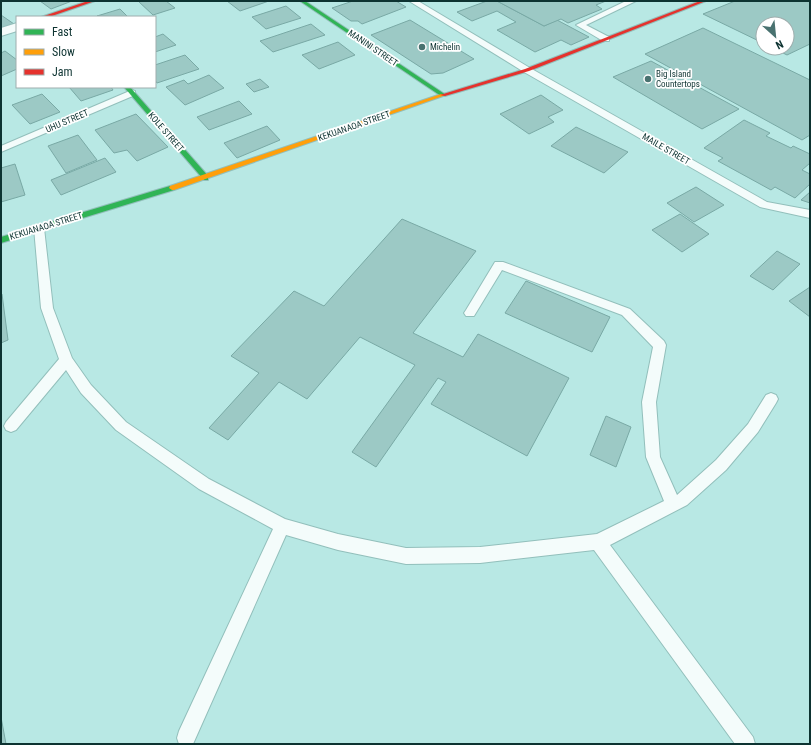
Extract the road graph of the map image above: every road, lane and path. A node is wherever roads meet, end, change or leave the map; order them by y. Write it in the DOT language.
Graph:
graph roads {
  1 [pos="93,1"];
  2 [pos="304,1"];
  3 [pos="632,1"];
  4 [pos="701,1"];
  5 [pos="416,2"];
  6 [pos="61,14"];
  7 [pos="50,16"];
  8 [pos="16,27"];
  9 [pos="1,32"];
  10 [pos="606,39"];
  11 [pos="527,70"];
  12 [pos="130,90"];
  13 [pos="443,95"];
  14 [pos="1,149"];
  15 [pos="206,178"];
  16 [pos="810,214"];
  17 [pos="39,228"];
  18 [pos="1,240"];
  19 [pos="470,313"];
  20 [pos="66,360"];
  21 [pos="771,399"];
  22 [pos="11,426"];
  23 [pos="673,504"];
  24 [pos="282,526"];
  25 [pos="598,542"];
  26 [pos="186,738"];
  27 [pos="746,744"];
  1 -- 6 [label="street"];
  2 -- 13 [label="street, MANINI STREET"];
  3 -- 10 [label="lane"];
  4 -- 10 [label="street, KEKUANAOA STREET"];
  5 -- 11 [label="lane, MAILE STREET"];
  6 -- 7 [label="street"];
  8 -- 9 [label="street"];
  10 -- 11 [label="street, KEKUANAOA STREET"];
  11 -- 13 [label="street, KEKUANAOA STREET"];
  11 -- 16 [label="lane, MAILE STREET"];
  12 -- 14 [label="lane, UHU STREET"];
  12 -- 15 [label="street, KOLE STREET"];
  13 -- 15 [label="street, KEKUANAOA STREET"];
  15 -- 17 [label="street, KEKUANAOA STREET"];
  17 -- 18 [label="street, KEKUANAOA STREET"];
  17 -- 20 [label="lane"];
  19 -- 23 [label="lane"];
  20 -- 22 [label="lane"];
  20 -- 24 [label="lane"];
  21 -- 23 [label="lane"];
  23 -- 25 [label="lane"];
  24 -- 25 [label="lane"];
  24 -- 26 [label="lane"];
  25 -- 27 [label="lane"];
}
